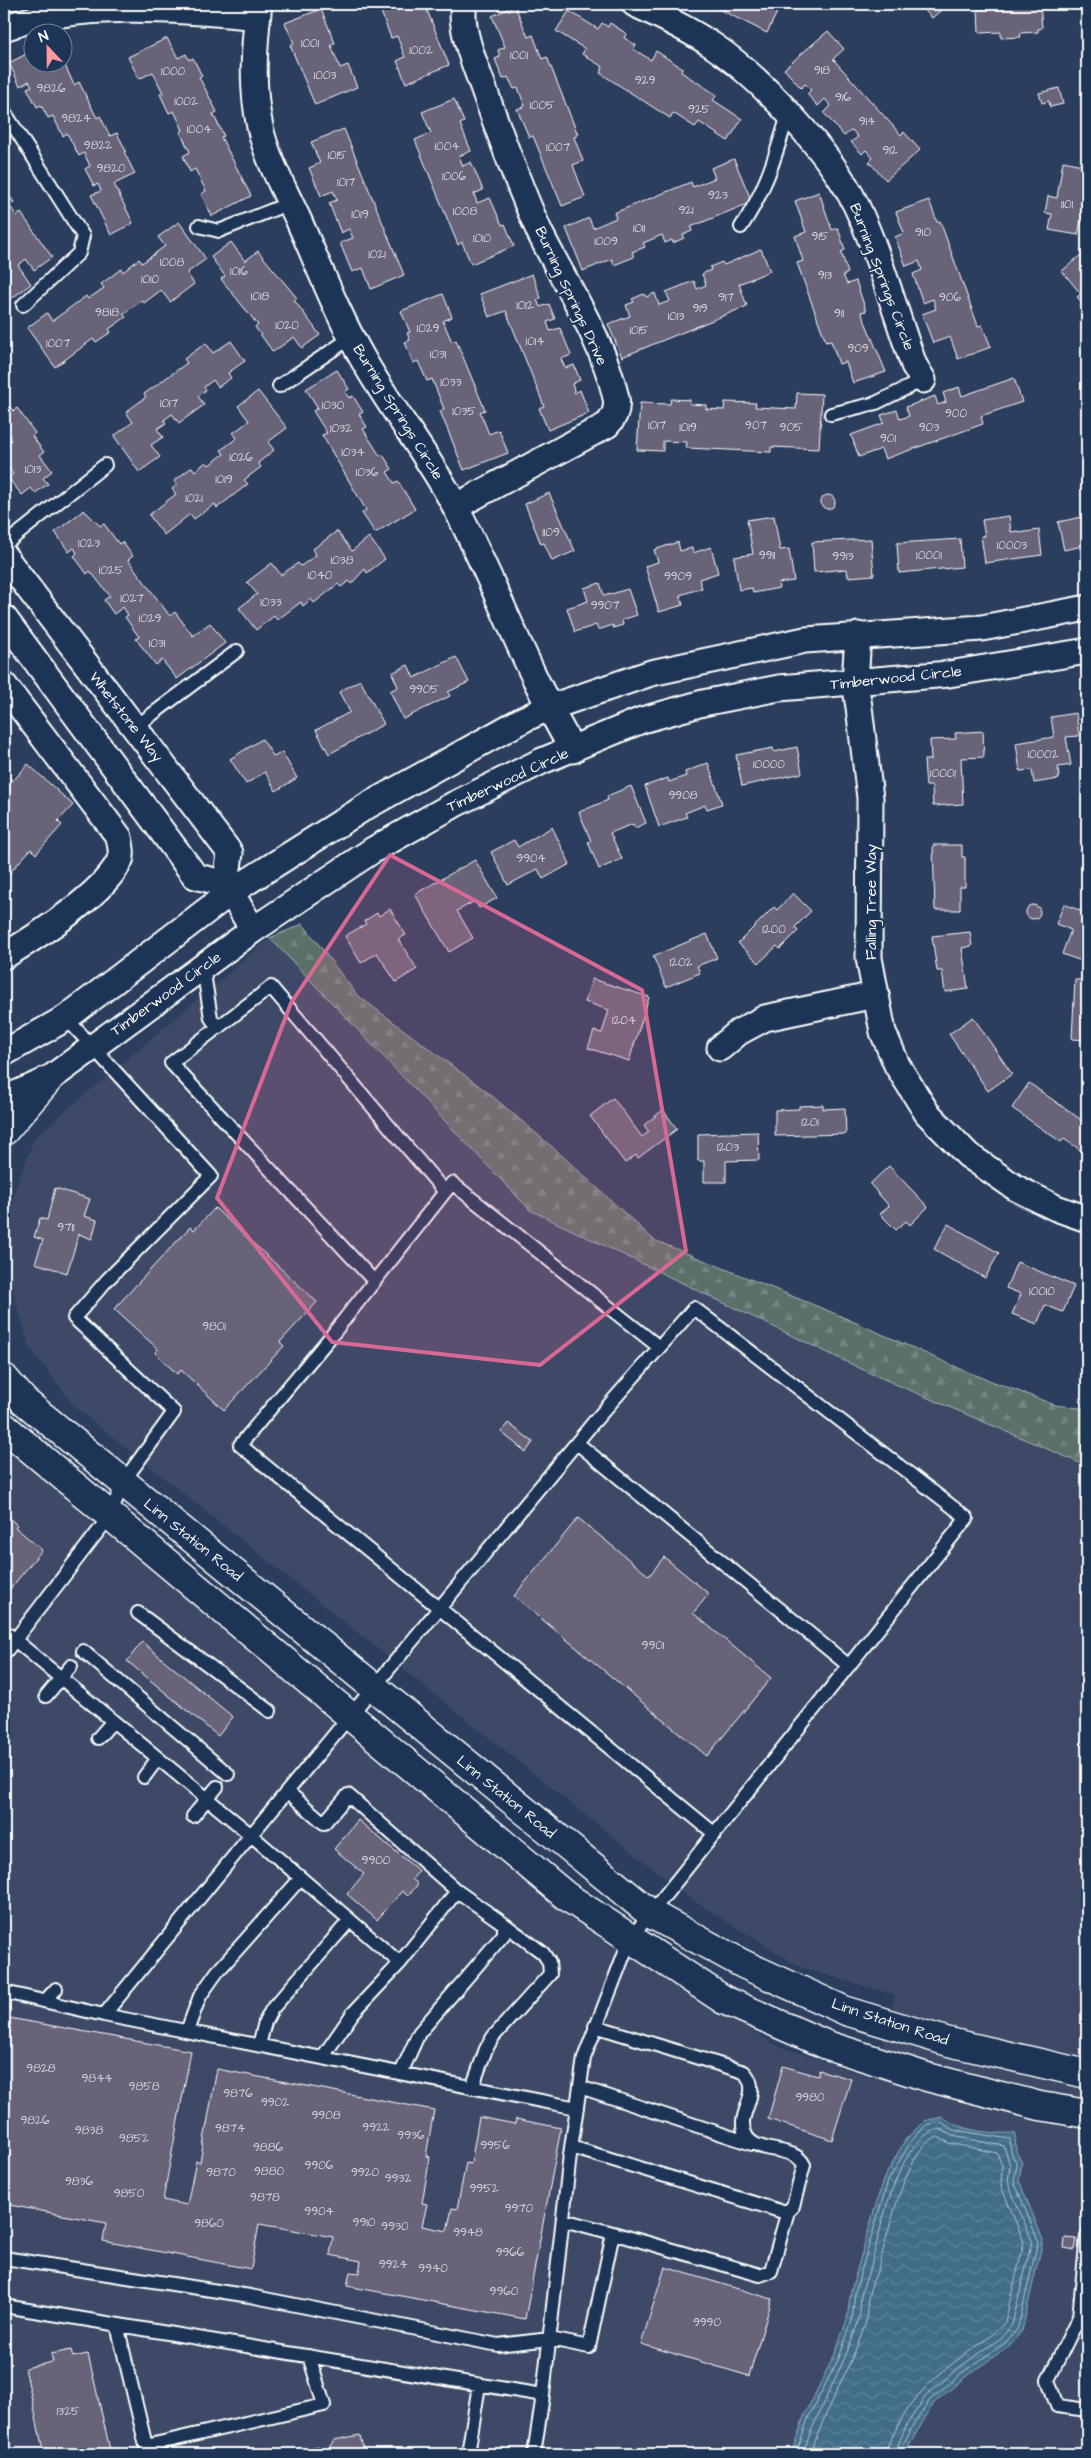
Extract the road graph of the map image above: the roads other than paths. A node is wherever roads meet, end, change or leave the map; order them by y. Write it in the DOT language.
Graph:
graph roads {
  1 [pos="464,4"];
  2 [pos="635,4"];
  3 [pos="161,7"];
  4 [pos="258,10"];
  5 [pos="4,28"];
  6 [pos="4,111"];
  7 [pos="788,115"];
  8 [pos="290,203"];
  9 [pos="199,226"];
  10 [pos="741,226"];
  11 [pos="23,305"];
  12 [pos="352,338"];
  13 [pos="923,380"];
  14 [pos="279,386"];
  15 [pos="831,414"];
  16 [pos="105,465"];
  17 [pos="455,507"];
  18 [pos="4,545"];
  19 [pos="4,556"];
  20 [pos="1087,608"];
  21 [pos="4,618"];
  22 [pos="858,635"];
  23 [pos="237,651"];
  24 [pos="1087,651"];
  25 [pos="855,683"];
  26 [pos="4,685"];
  27 [pos="548,708"];
  28 [pos="134,728"];
  29 [pos="572,750"];
  30 [pos="229,888"];
  31 [pos="253,930"];
  32 [pos="4,956"];
  33 [pos="202,967"];
  34 [pos="875,995"];
  35 [pos="66,1018"];
  36 [pos="218,1028"];
  37 [pos="93,1048"];
  38 [pos="720,1048"];
  39 [pos="4,1053"];
  40 [pos="48,1080"];
  41 [pos="4,1099"];
  42 [pos="4,1131"];
  43 [pos="445,1192"];
  44 [pos="1087,1219"];
  45 [pos="374,1281"];
  46 [pos="659,1347"];
  47 [pos="4,1378"];
  48 [pos="4,1427"];
  49 [pos="577,1443"];
  50 [pos="123,1482"];
  51 [pos="110,1516"];
  52 [pos="439,1607"];
  53 [pos="138,1613"];
  54 [pos="4,1631"];
  55 [pos="15,1640"];
  56 [pos="83,1651"];
  57 [pos="4,1654"];
  58 [pos="71,1666"];
  59 [pos="849,1666"];
  60 [pos="62,1678"];
  61 [pos="372,1687"];
  62 [pos="46,1696"];
  63 [pos="270,1711"];
  64 [pos="351,1716"];
  65 [pos="113,1721"];
  66 [pos="98,1738"];
  67 [pos="158,1758"];
  68 [pos="228,1774"];
  69 [pos="144,1777"];
  70 [pos="217,1787"];
  71 [pos="288,1792"];
  72 [pos="207,1799"];
  73 [pos="193,1816"];
  74 [pos="715,1834"];
  75 [pos="251,1835"];
  76 [pos="301,1878"];
  77 [pos="458,1891"];
  78 [pos="651,1914"];
  79 [pos="350,1920"];
  80 [pos="504,1924"];
  81 [pos="630,1939"];
  82 [pos="400,1963"];
  83 [pos="56,1989"];
  84 [pos="4,1992"];
  85 [pos="46,2001"];
  86 [pos="104,2015"];
  87 [pos="595,2026"];
  88 [pos="187,2031"];
  89 [pos="259,2046"];
  90 [pos="322,2058"];
  91 [pos="401,2073"];
  92 [pos="1087,2074"];
  93 [pos="580,2087"];
  94 [pos="472,2088"];
  95 [pos="577,2108"];
  96 [pos="1087,2114"];
  97 [pos="752,2144"];
  98 [pos="571,2147"];
  99 [pos="788,2211"];
  100 [pos="563,2220"];
  101 [pos="613,2232"];
  102 [pos="1087,2236"];
  103 [pos="4,2258"];
  104 [pos="4,2306"];
  105 [pos="116,2324"];
  106 [pos="550,2339"];
  107 [pos="309,2356"];
  108 [pos="479,2385"];
  109 [pos="543,2395"];
  110 [pos="1087,2410"];
  111 [pos="468,2454"];
  112 [pos="534,2454"];
  1 -- 17 [label="street, Burning Springs Drive"];
  2 -- 7 [label="street, Burning Springs Circle"];
  3 -- 4 [label="street"];
  3 -- 5 [label="street"];
  4 -- 8 [label="street, Burning Springs Circle"];
  6 -- 11 [label="lane"];
  7 -- 10 [label="lane"];
  7 -- 13 [label="street, Burning Springs Circle"];
  8 -- 9 [label="lane"];
  8 -- 12 [label="street, Burning Springs Circle"];
  12 -- 14 [label="lane"];
  12 -- 17 [label="street, Burning Springs Circle"];
  13 -- 15 [label="lane"];
  16 -- 18 [label="lane"];
  17 -- 27 [label="street, Burning Springs Circle"];
  19 -- 28 [label="street, Whetstone Way"];
  20 -- 22 [label="street"];
  21 -- 30 [label="street"];
  22 -- 25 [label="street, Falling Tree Way"];
  22 -- 27 [label="street"];
  23 -- 28 [label="lane"];
  24 -- 25 [label="street, Timberwood Circle"];
  25 -- 29 [label="street, Timberwood Circle"];
  25 -- 34 [label="street, Falling Tree Way"];
  26 -- 32 [label="street"];
  27 -- 29 [label="street, Burning Springs Circle"];
  27 -- 30 [label="street"];
  28 -- 30 [label="street, Whetstone Way"];
  29 -- 31 [label="street, Timberwood Circle"];
  30 -- 31 [label="street"];
  30 -- 35 [label="street"];
  31 -- 33 [label="street, Timberwood Circle"];
  33 -- 36 [label="lane"];
  33 -- 37 [label="street, Timberwood Circle"];
  34 -- 38 [label="street"];
  34 -- 44 [label="street, Falling Tree Way"];
  35 -- 37 [label="lane"];
  35 -- 39 [label="street"];
  36 -- 43 [label="lane"];
  36 -- 45 [label="lane"];
  37 -- 40 [label="street, Timberwood Circle"];
  37 -- 50 [label="lane"];
  40 -- 41 [label="street, Timberwood Circle"];
  40 -- 42 [label="street"];
  43 -- 45 [label="lane"];
  43 -- 46 [label="lane"];
  45 -- 52 [label="lane"];
  46 -- 49 [label="lane"];
  46 -- 59 [label="lane"];
  47 -- 50 [label="street, Linn Station Road"];
  48 -- 51 [label="street"];
  49 -- 52 [label="lane"];
  49 -- 59 [label="lane"];
  50 -- 51 [label="lane"];
  50 -- 61 [label="street, Linn Station Road"];
  51 -- 55 [label="lane"];
  51 -- 64 [label="street"];
  52 -- 61 [label="lane"];
  52 -- 74 [label="lane"];
  53 -- 63 [label="lane"];
  54 -- 55 [label="lane"];
  55 -- 57 [label="lane"];
  55 -- 60 [label="lane"];
  56 -- 68 [label="lane"];
  58 -- 60 [label="lane"];
  59 -- 74 [label="lane"];
  60 -- 62 [label="lane"];
  60 -- 65 [label="lane"];
  61 -- 64 [label="lane"];
  61 -- 78 [label="street, Linn Station Road"];
  64 -- 71 [label="lane"];
  64 -- 81 [label="street"];
  65 -- 66 [label="lane"];
  65 -- 67 [label="lane"];
  67 -- 69 [label="lane"];
  67 -- 72 [label="lane"];
  70 -- 72 [label="lane"];
  71 -- 75 [label="lane"];
  71 -- 77 [label="lane"];
  72 -- 73 [label="lane"];
  72 -- 75 [label="lane"];
  74 -- 78 [label="lane"];
  75 -- 76 [label="lane"];
  75 -- 86 [label="lane"];
  76 -- 79 [label="lane"];
  76 -- 88 [label="lane"];
  77 -- 80 [label="lane"];
  77 -- 82 [label="lane"];
  78 -- 81 [label="lane"];
  78 -- 92 [label="street, Linn Station Road"];
  79 -- 82 [label="lane"];
  79 -- 89 [label="lane"];
  80 -- 91 [label="lane"];
  80 -- 94 [label="lane"];
  81 -- 87 [label="lane"];
  81 -- 96 [label="street"];
  82 -- 90 [label="lane"];
  83 -- 85 [label="lane"];
  84 -- 85 [label="lane"];
  85 -- 86 [label="lane"];
  86 -- 88 [label="lane"];
  87 -- 93 [label="lane"];
  87 -- 97 [label="lane"];
  88 -- 89 [label="lane"];
  89 -- 90 [label="lane"];
  90 -- 91 [label="lane"];
  91 -- 94 [label="lane"];
  93 -- 95 [label="lane"];
  93 -- 97 [label="lane"];
  94 -- 95 [label="lane"];
  95 -- 98 [label="lane"];
  97 -- 99 [label="lane"];
  98 -- 99 [label="lane"];
  98 -- 100 [label="lane"];
  99 -- 101 [label="lane"];
  100 -- 101 [label="lane"];
  100 -- 106 [label="lane"];
  101 -- 106 [label="lane"];
  102 -- 110 [label="lane"];
  103 -- 106 [label="lane"];
  104 -- 105 [label="lane"];
  105 -- 107 [label="lane"];
  105 -- 107 [label="lane"];
  106 -- 109 [label="lane"];
  107 -- 108 [label="lane"];
  108 -- 109 [label="lane"];
  108 -- 111 [label="lane"];
  109 -- 112 [label="lane"];
}
